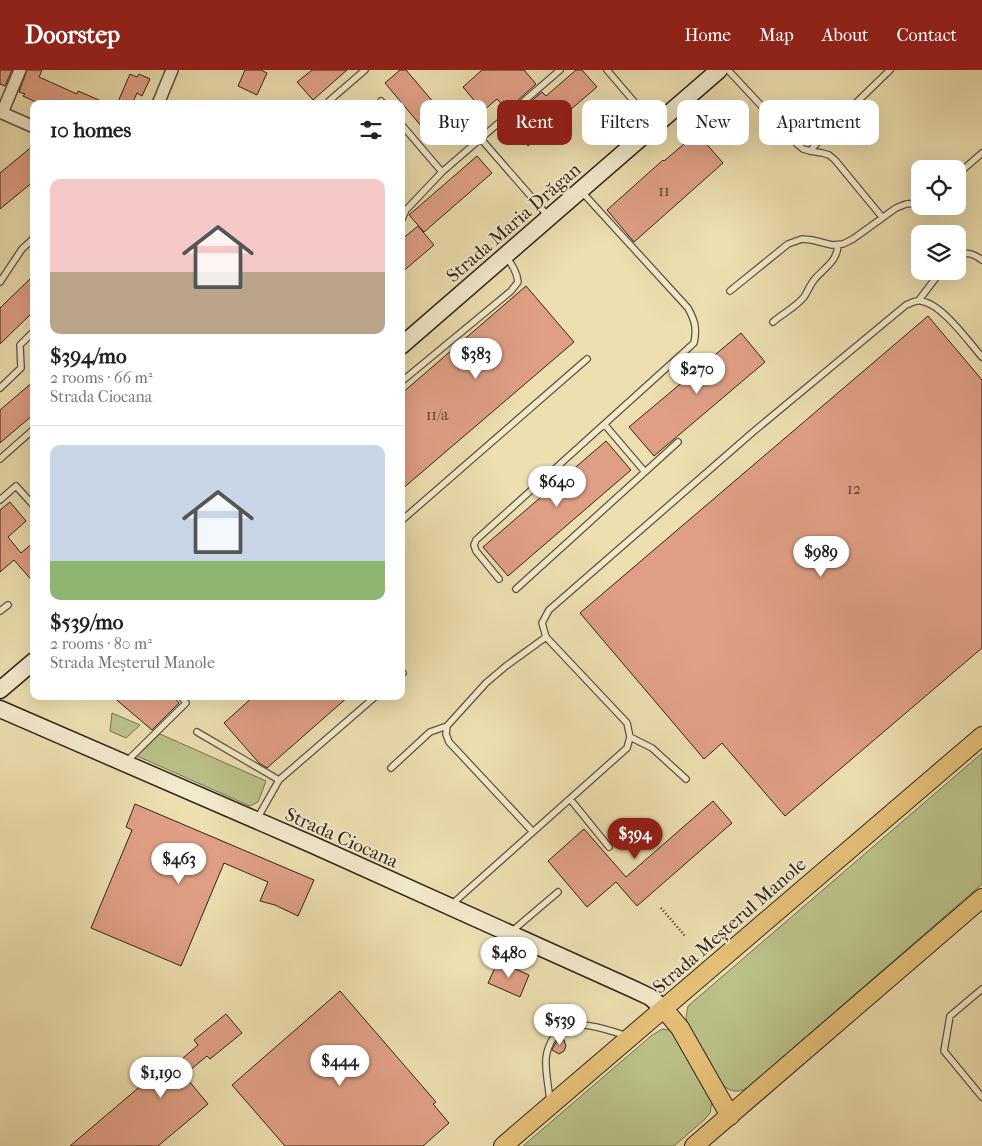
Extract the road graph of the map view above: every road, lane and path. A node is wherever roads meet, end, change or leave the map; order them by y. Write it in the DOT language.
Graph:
graph roads {
  1 [pos="20,70"];
  2 [pos="172,70"];
  3 [pos="364,70"];
  4 [pos="560,70"];
  5 [pos="607,70"];
  6 [pos="719,70"];
  7 [pos="728,70"];
  8 [pos="890,70"];
  9 [pos="160,100"];
  10 [pos="330,100"];
  11 [pos="633,100"];
  12 [pos="1,113"];
  13 [pos="667,116"];
  14 [pos="30,125"];
  15 [pos="405,129"];
  16 [pos="487,134"];
  17 [pos="474,145"];
  18 [pos="486,145"];
  19 [pos="633,145"];
  20 [pos="810,152"];
  21 [pos="982,153"];
  22 [pos="966,167"];
  23 [pos="442,172"];
  24 [pos="580,190"];
  25 [pos="911,204"];
  26 [pos="405,212"];
  27 [pos="882,217"];
  28 [pos="549,218"];
  29 [pos="30,242"];
  30 [pos="838,245"];
  31 [pos="966,254"];
  32 [pos="506,255"];
  33 [pos="982,260"];
  34 [pos="933,280"];
  35 [pos="0,282"];
  36 [pos="730,291"];
  37 [pos="919,300"];
  38 [pos="772,322"];
  39 [pos="30,335"];
  40 [pos="405,343"];
  41 [pos="982,357"];
  42 [pos="587,359"];
  43 [pos="405,379"];
  44 [pos="0,388"];
  45 [pos="605,425"];
  46 [pos="30,433"];
  47 [pos="678,442"];
  48 [pos="0,459"];
  49 [pos="645,472"];
  50 [pos="0,500"];
  51 [pos="30,502"];
  52 [pos="405,518"];
  53 [pos="499,579"];
  54 [pos="516,589"];
  55 [pos="8,605"];
  56 [pos="0,611"];
  57 [pos="546,637"];
  58 [pos="30,664"];
  59 [pos="0,690"];
  60 [pos="183,700"];
  61 [pos="371,700"];
  62 [pos="0,709"];
  63 [pos="447,726"];
  64 [pos="197,732"];
  65 [pos="982,736"];
  66 [pos="630,737"];
  67 [pos="125,763"];
  68 [pos="391,768"];
  69 [pos="686,778"];
  70 [pos="279,780"];
  71 [pos="570,799"];
  72 [pos="256,821"];
  73 [pos="534,832"];
  74 [pos="609,847"];
  75 [pos="558,892"];
  76 [pos="982,898"];
  77 [pos="450,907"];
  78 [pos="661,908"];
  79 [pos="510,934"];
  80 [pos="685,936"];
  81 [pos="982,989"];
  82 [pos="664,1009"];
  83 [pos="630,1037"];
  84 [pos="982,1097"];
  85 [pos="550,1105"];
  86 [pos="730,1116"];
  87 [pos="503,1146"];
  88 [pos="694,1146"];
  1 -- 12 [label="street"];
  2 -- 9 [label="street"];
  3 -- 10 [label="lane"];
  4 -- 16 [label="lane"];
  5 -- 11 [label="lane"];
  6 -- 13 [label="street, Strada Maria Drăgan"];
  7 -- 20 [label="lane"];
  8 -- 20 [label="lane"];
  12 -- 14 [label="street"];
  15 -- 23 [label="lane"];
  17 -- 23 [label="lane"];
  18 -- 28 [label="lane"];
  19 -- 24 [label="street, Strada Maria Drăgan"];
  20 -- 27 [label="lane"];
  21 -- 22 [label="lane"];
  23 -- 26 [label="lane"];
  24 -- 28 [label="street, Strada Maria Drăgan"];
  24 -- 45 [label="lane"];
  25 -- 27 [label="lane"];
  27 -- 30 [label="lane"];
  28 -- 32 [label="street, Strada Maria Drăgan"];
  29 -- 35 [label="lane"];
  30 -- 36 [label="lane"];
  30 -- 38 [label="lane"];
  31 -- 33 [label="lane"];
  32 -- 40 [label="street, Strada Maria Drăgan"];
  32 -- 43 [label="lane"];
  34 -- 37 [label="lane"];
  37 -- 41 [label="lane"];
  37 -- 57 [label="lane"];
  39 -- 44 [label="lane"];
  42 -- 52 [label="lane"];
  45 -- 49 [label="lane"];
  45 -- 53 [label="lane"];
  46 -- 48 [label="lane"];
  47 -- 49 [label="lane"];
  49 -- 54 [label="lane"];
  50 -- 51 [label="lane"];
  55 -- 56 [label="lane"];
  57 -- 63 [label="lane"];
  57 -- 66 [label="lane"];
  58 -- 59 [label="street"];
  60 -- 67 [label="lane"];
  61 -- 70 [label="lane"];
  62 -- 67 [label="street, Strada Ciocana"];
  63 -- 68 [label="lane"];
  63 -- 73 [label="lane"];
  64 -- 70 [label="lane"];
  65 -- 82 [label="main road, Strada Meșterul Manole"];
  66 -- 69 [label="lane"];
  66 -- 71 [label="lane"];
  67 -- 72 [label="street, Strada Ciocana"];
  70 -- 72 [label="lane"];
  71 -- 73 [label="lane"];
  71 -- 74 [label="lane"];
  72 -- 77 [label="street, Strada Ciocana"];
  73 -- 77 [label="lane"];
  75 -- 79 [label="lane"];
  76 -- 86 [label="main road"];
  77 -- 79 [label="street, Strada Ciocana"];
  78 -- 80 [label="path"];
  79 -- 82 [label="street, Strada Ciocana"];
  81 -- 84 [label="lane"];
  82 -- 83 [label="main road, Strada Meșterul Manole"];
  82 -- 86 [label="main road"];
  83 -- 85 [label="main road, Strada Meșterul Manole"];
  83 -- 85 [label="lane"];
  85 -- 87 [label="main road, Strada Meșterul Manole"];
  86 -- 88 [label="main road"];
}
